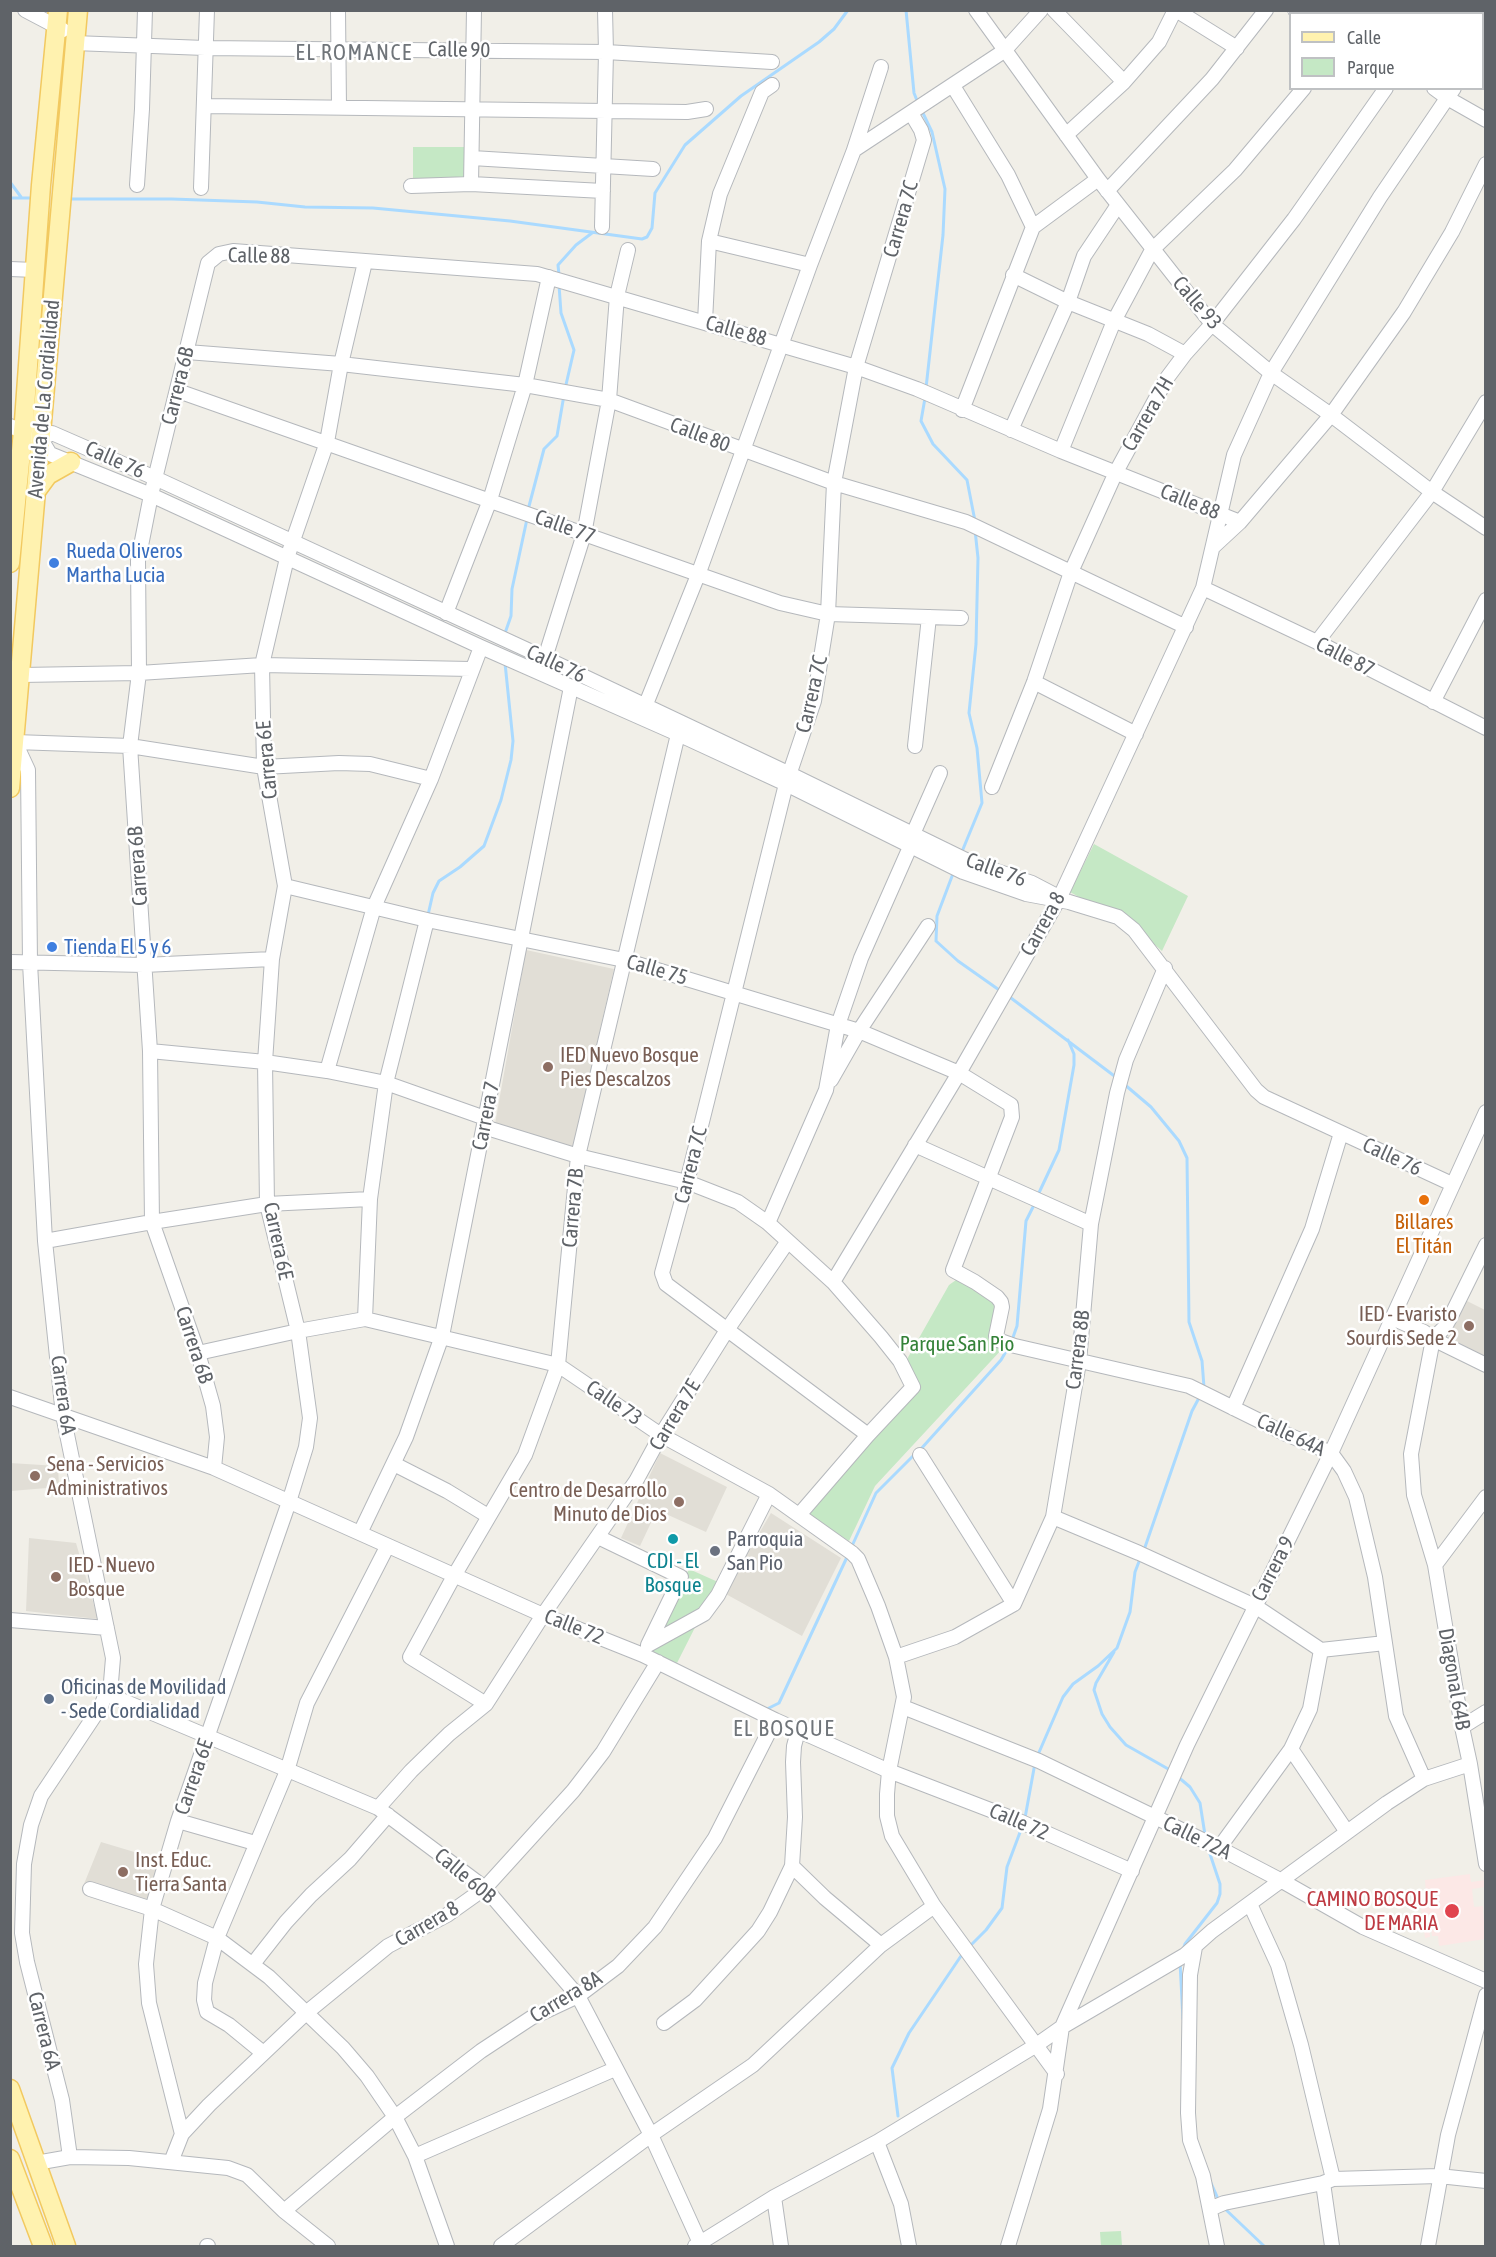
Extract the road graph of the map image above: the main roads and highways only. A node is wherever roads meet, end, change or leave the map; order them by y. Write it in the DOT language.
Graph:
graph roads {
  1 [pos="78,10"];
  2 [pos="57,18"];
  3 [pos="17,428"];
  4 [pos="71,462"];
  5 [pos="37,490"];
  6 [pos="10,563"];
  7 [pos="10,788"];
  8 [pos="10,2089"];
  9 [pos="10,2159"];
  10 [pos="43,2247"];
  11 [pos="66,2247"];
  1 -- 5 [label="main road, Avenida de La Cordialidad"];
  2 -- 3 [label="main road, Avenida de La Cordialidad"];
  3 -- 6 [label="main road, Avenida de La Cordialidad"];
  4 -- 5 [label="main road"];
  5 -- 7 [label="main road, Avenida de La Cordialidad"];
  8 -- 11 [label="main road"];
  9 -- 10 [label="main road"];
}
